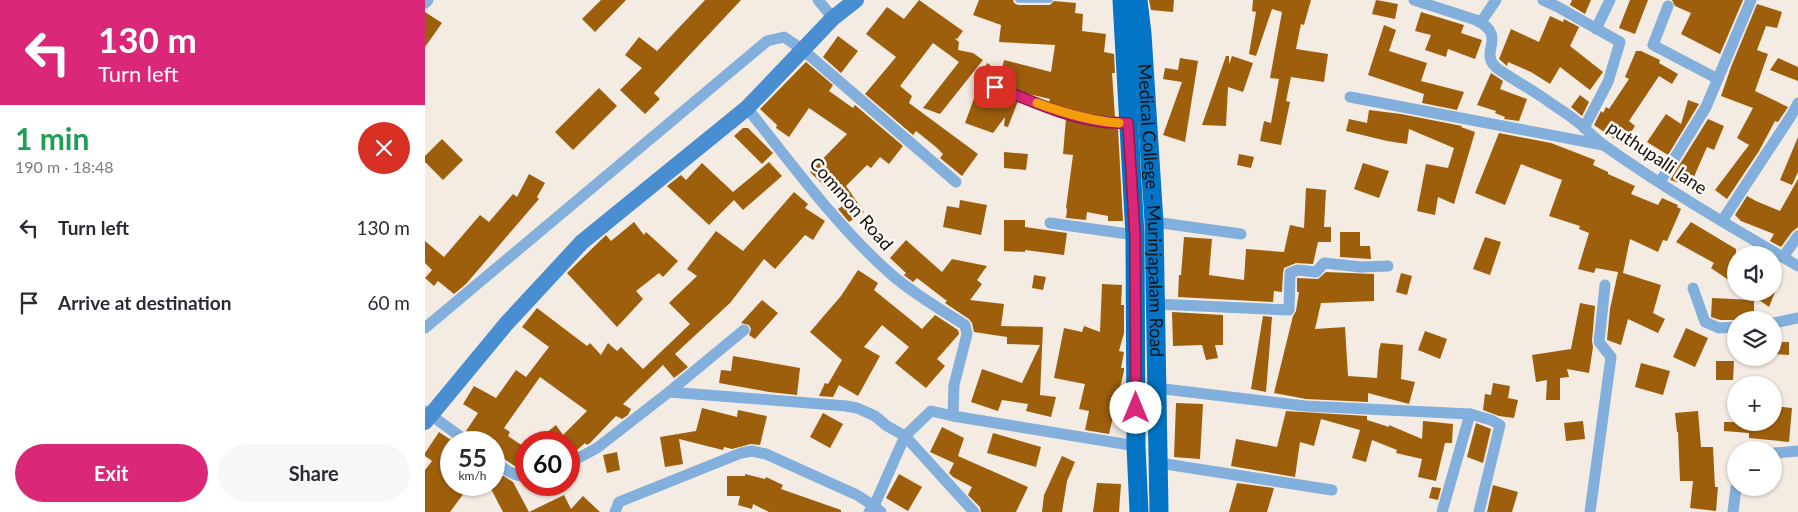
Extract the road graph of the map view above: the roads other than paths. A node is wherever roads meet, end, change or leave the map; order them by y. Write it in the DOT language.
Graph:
graph roads {
  1 [pos="428,0"];
  2 [pos="817,0"];
  3 [pos="856,0"];
  4 [pos="1018,0"];
  5 [pos="1050,0"];
  6 [pos="1122,0"];
  7 [pos="1137,0"];
  8 [pos="1414,0"];
  9 [pos="1496,0"];
  10 [pos="1543,0"];
  11 [pos="1610,0"];
  12 [pos="1751,0"];
  13 [pos="425,3"];
  14 [pos="1668,6"];
  15 [pos="833,18"];
  16 [pos="1481,22"];
  17 [pos="1596,29"];
  18 [pos="803,50"];
  19 [pos="1718,79"];
  20 [pos="995,87"];
  21 [pos="1350,97"];
  22 [pos="1798,103"];
  23 [pos="747,108"];
  24 [pos="1128,123"];
  25 [pos="1584,128"];
  26 [pos="1603,145"];
  27 [pos="956,182"];
  28 [pos="1660,182"];
  29 [pos="1722,221"];
  30 [pos="1154,222"];
  31 [pos="1051,223"];
  32 [pos="1241,234"];
  33 [pos="1135,236"];
  34 [pos="1798,236"];
  35 [pos="1783,257"];
  36 [pos="1388,266"];
  37 [pos="1798,266"];
  38 [pos="1605,285"];
  39 [pos="1693,288"];
  40 [pos="1156,304"];
  41 [pos="1798,318"];
  42 [pos="1782,321"];
  43 [pos="425,328"];
  44 [pos="1727,328"];
  45 [pos="744,330"];
  46 [pos="1156,388"];
  47 [pos="669,392"];
  48 [pos="1470,414"];
  49 [pos="427,416"];
  50 [pos="953,416"];
  51 [pos="451,431"];
  52 [pos="905,436"];
  53 [pos="1136,446"];
  54 [pos="1798,451"];
  55 [pos="1782,452"];
  56 [pos="580,457"];
  57 [pos="1159,463"];
  58 [pos="1331,490"];
  59 [pos="1735,496"];
  60 [pos="874,510"];
  61 [pos="615,512"];
  62 [pos="974,512"];
  63 [pos="1139,512"];
  64 [pos="1159,512"];
  65 [pos="1442,512"];
  66 [pos="1479,512"];
  67 [pos="1589,512"];
  68 [pos="1733,512"];
  1 -- 13 [label="street"];
  2 -- 15 [label="street"];
  3 -- 15 [label="main road"];
  4 -- 5 [label="lane"];
  6 -- 24 [label="main road"];
  7 -- 30 [label="main road, Medical College - Murinjapalam Road"];
  8 -- 16 [label="street"];
  9 -- 16 [label="street"];
  10 -- 17 [label="street"];
  11 -- 17 [label="street"];
  12 -- 19 [label="street"];
  14 -- 19 [label="street"];
  15 -- 18 [label="main road"];
  16 -- 25 [label="street, puthupalli lane"];
  17 -- 25 [label="street"];
  18 -- 23 [label="main road"];
  18 -- 27 [label="street"];
  18 -- 43 [label="street"];
  19 -- 28 [label="street"];
  20 -- 24 [label="lane"];
  21 -- 26 [label="street"];
  22 -- 29 [label="street"];
  23 -- 49 [label="main road"];
  23 -- 50 [label="street, Common Road"];
  24 -- 33 [label="main road"];
  25 -- 26 [label="street, puthupalli lane"];
  26 -- 28 [label="street, puthupalli lane"];
  28 -- 29 [label="street, puthupalli lane"];
  29 -- 35 [label="street, puthupalli lane"];
  30 -- 32 [label="street"];
  30 -- 40 [label="main road, Medical College - Murinjapalam Road"];
  31 -- 33 [label="street"];
  33 -- 53 [label="main road"];
  34 -- 35 [label="street"];
  35 -- 37 [label="street, puthupalli lane"];
  36 -- 40 [label="street"];
  38 -- 67 [label="street"];
  39 -- 44 [label="street"];
  40 -- 46 [label="main road, Medical College - Murinjapalam Road"];
  41 -- 42 [label="street"];
  45 -- 47 [label="street"];
  46 -- 48 [label="street"];
  46 -- 57 [label="main road, Medical College - Murinjapalam Road"];
  47 -- 52 [label="street"];
  47 -- 56 [label="street"];
  48 -- 65 [label="street"];
  48 -- 66 [label="street"];
  49 -- 51 [label="street"];
  50 -- 52 [label="street"];
  50 -- 53 [label="street"];
  52 -- 60 [label="street"];
  52 -- 62 [label="street"];
  53 -- 63 [label="main road"];
  54 -- 55 [label="street"];
  57 -- 58 [label="street"];
  57 -- 64 [label="main road, Medical College - Murinjapalam Road"];
  59 -- 68 [label="street"];
  60 -- 61 [label="street"];
}
